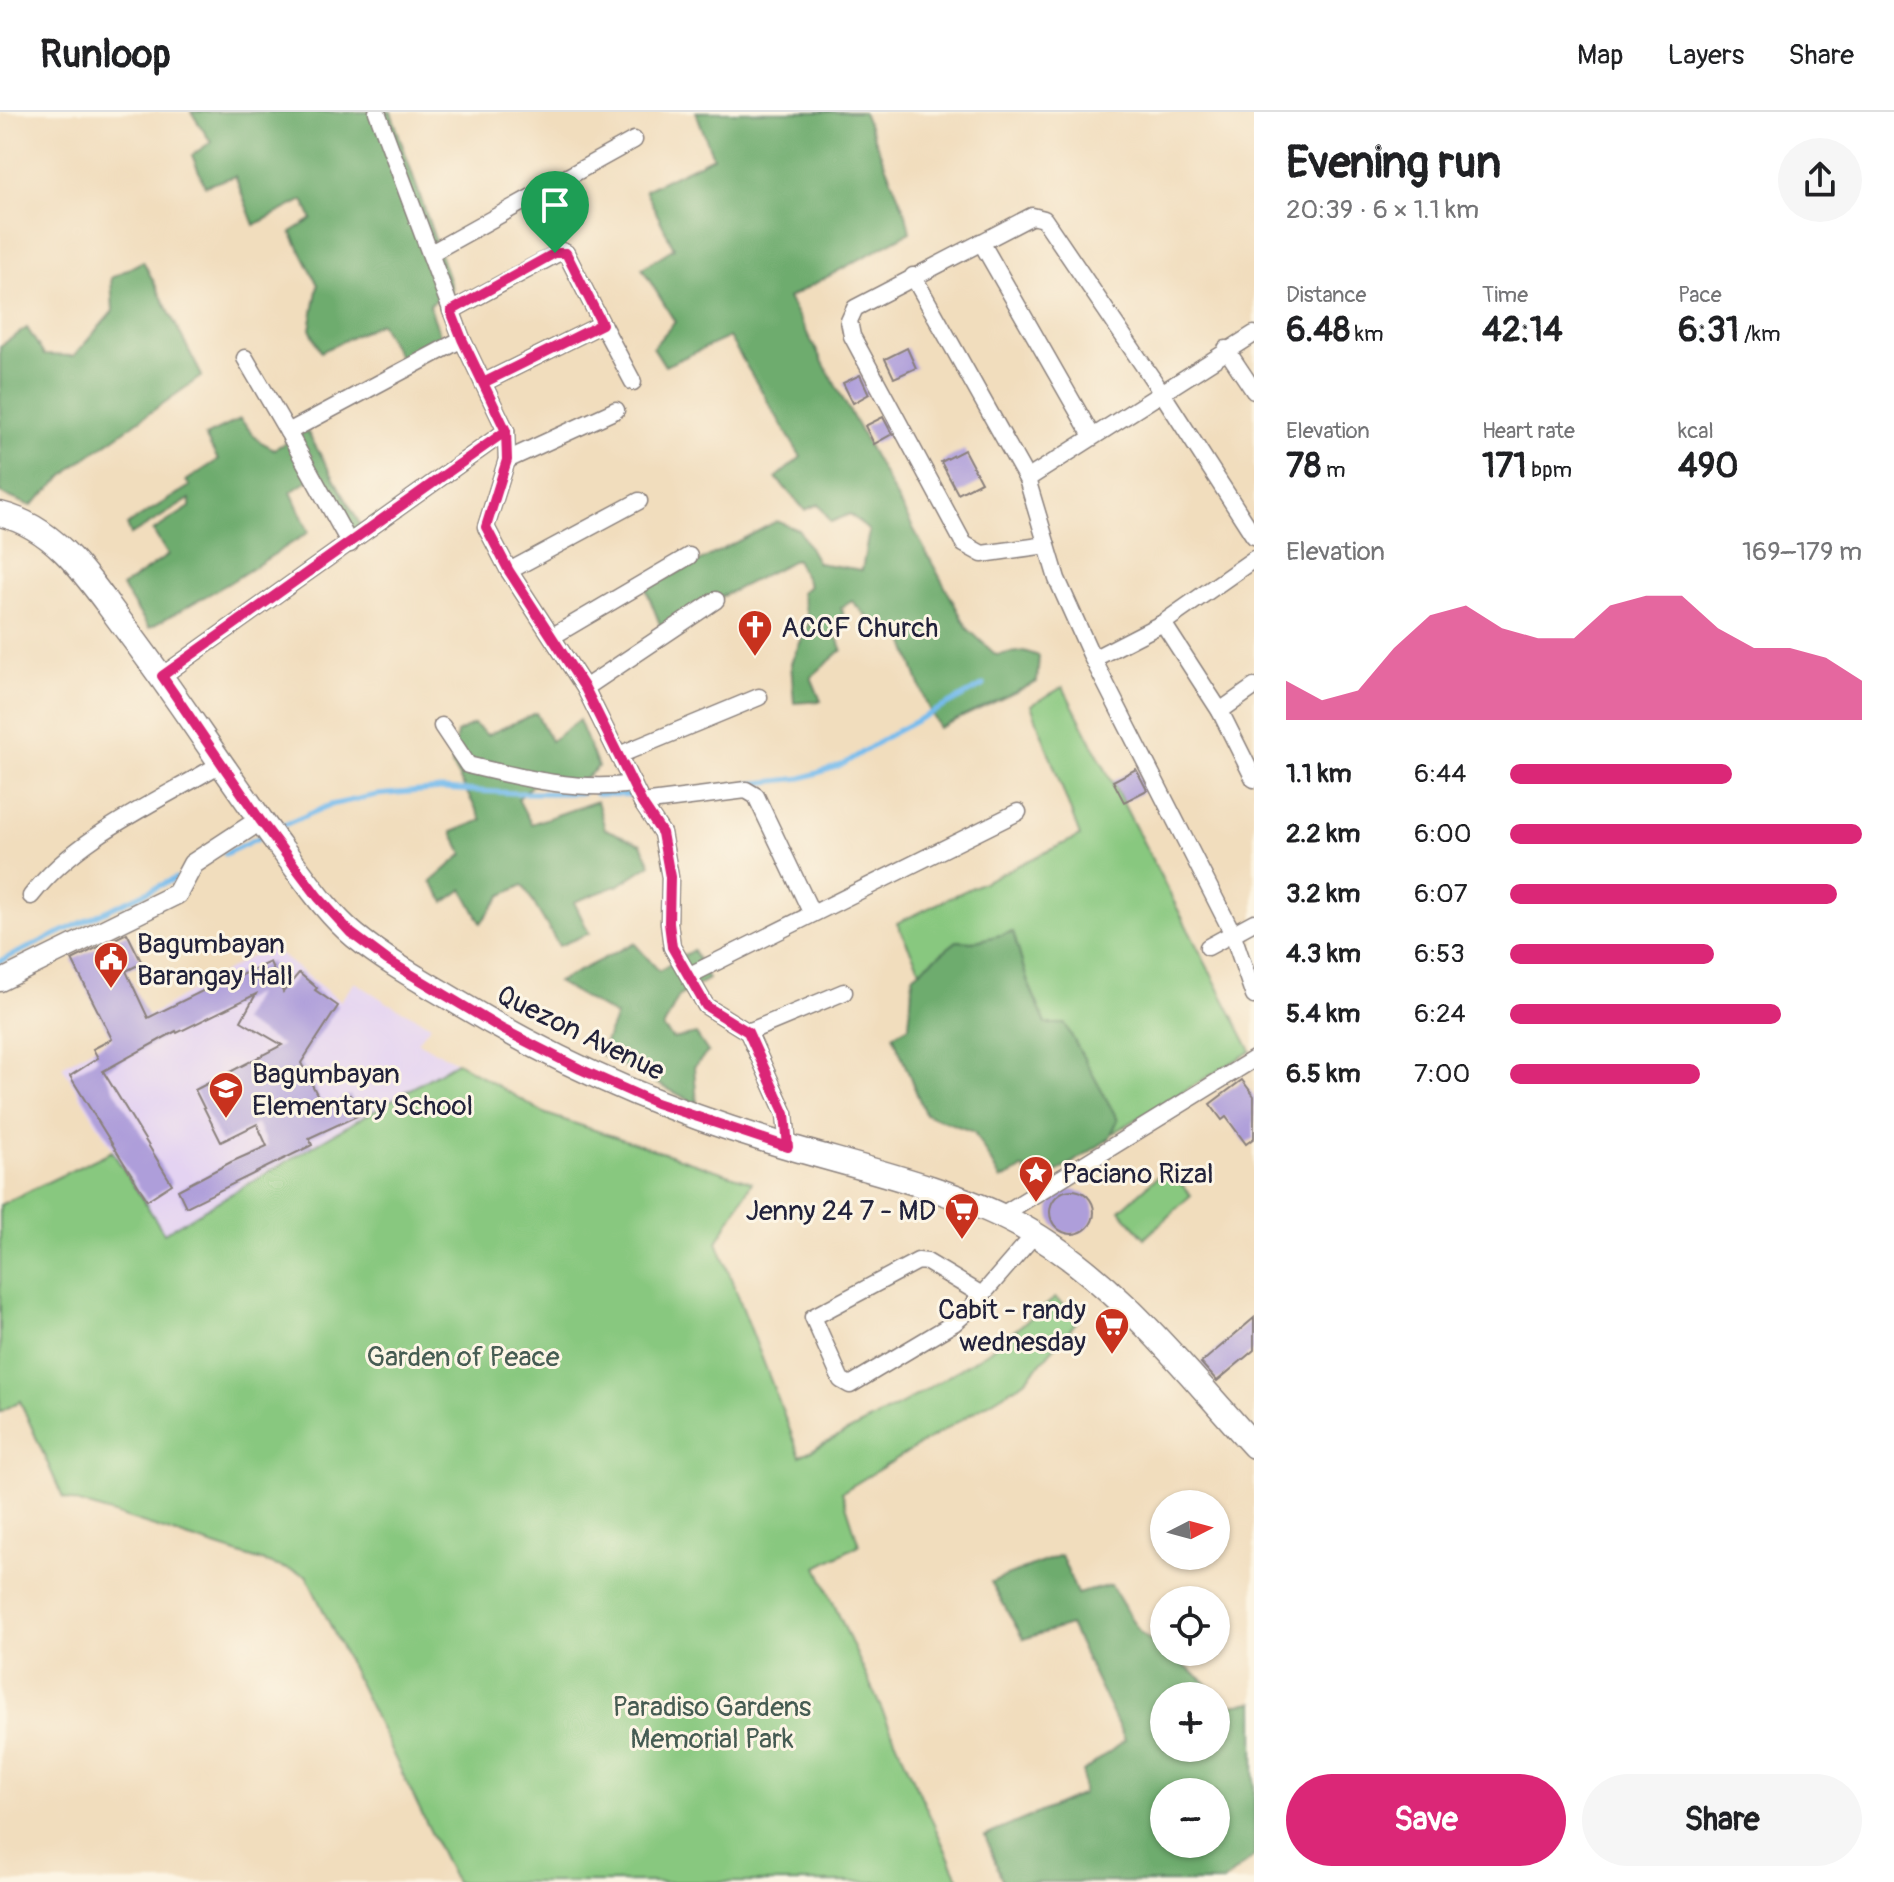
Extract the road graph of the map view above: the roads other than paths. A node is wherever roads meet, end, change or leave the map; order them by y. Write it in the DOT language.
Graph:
graph roads {
  1 [pos="380,113"];
  2 [pos="634,140"];
  3 [pos="981,242"];
  4 [pos="431,253"];
  5 [pos="913,276"];
  6 [pos="451,311"];
  7 [pos="602,324"];
  8 [pos="1254,334"];
  9 [pos="462,339"];
  10 [pos="1226,349"];
  11 [pos="245,358"];
  12 [pos="633,382"];
  13 [pos="483,383"];
  14 [pos="1254,391"];
  15 [pos="1162,393"];
  16 [pos="616,410"];
  17 [pos="506,431"];
  18 [pos="288,432"];
  19 [pos="1092,436"];
  20 [pos="507,460"];
  21 [pos="1027,479"];
  22 [pos="639,501"];
  23 [pos="0,514"];
  24 [pos="1254,536"];
  25 [pos="350,544"];
  26 [pos="1047,545"];
  27 [pos="689,556"];
  28 [pos="1254,559"];
  29 [pos="509,571"];
  30 [pos="716,600"];
  31 [pos="1163,623"];
  32 [pos="553,636"];
  33 [pos="1093,659"];
  34 [pos="162,676"];
  35 [pos="1254,687"];
  36 [pos="585,688"];
  37 [pos="759,697"];
  38 [pos="1220,711"];
  39 [pos="442,726"];
  40 [pos="619,755"];
  41 [pos="222,763"];
  42 [pos="1254,779"];
  43 [pos="633,784"];
  44 [pos="642,803"];
  45 [pos="1018,812"];
  46 [pos="260,820"];
  47 [pos="31,896"];
  48 [pos="812,914"];
  49 [pos="1254,922"];
  50 [pos="1232,932"];
  51 [pos="1208,947"];
  52 [pos="690,975"];
  53 [pos="0,981"];
  54 [pos="844,992"];
  55 [pos="1254,996"];
  56 [pos="748,1032"];
  57 [pos="1254,1059"];
  58 [pos="788,1147"];
  59 [pos="1000,1216"];
  60 [pos="1034,1235"];
  61 [pos="982,1295"];
  62 [pos="1254,1446"];
  1 -- 4 [label="street"];
  2 -- 4 [label="street"];
  3 -- 5 [label="street"];
  3 -- 15 [label="street"];
  3 -- 19 [label="street"];
  4 -- 6 [label="street"];
  5 -- 21 [label="street"];
  5 -- 26 [label="street"];
  6 -- 7 [label="street"];
  6 -- 9 [label="street"];
  7 -- 12 [label="street"];
  7 -- 13 [label="street"];
  8 -- 10 [label="street"];
  9 -- 13 [label="street"];
  9 -- 18 [label="street"];
  10 -- 14 [label="street"];
  10 -- 15 [label="street"];
  11 -- 18 [label="street"];
  13 -- 17 [label="street"];
  15 -- 19 [label="street"];
  15 -- 24 [label="street"];
  16 -- 20 [label="street"];
  17 -- 20 [label="street"];
  17 -- 25 [label="street"];
  18 -- 25 [label="street"];
  19 -- 21 [label="street"];
  20 -- 29 [label="street"];
  21 -- 26 [label="street"];
  22 -- 29 [label="street"];
  23 -- 34 [label="main road, Quezon Avenue"];
  25 -- 34 [label="street"];
  26 -- 33 [label="street"];
  27 -- 32 [label="street"];
  28 -- 31 [label="street"];
  29 -- 32 [label="street"];
  30 -- 36 [label="street"];
  31 -- 33 [label="street"];
  31 -- 38 [label="street"];
  32 -- 36 [label="street"];
  33 -- 50 [label="street"];
  34 -- 41 [label="main road, Quezon Avenue"];
  35 -- 38 [label="street"];
  36 -- 40 [label="street"];
  37 -- 40 [label="street"];
  38 -- 42 [label="street"];
  39 -- 43 [label="street"];
  40 -- 43 [label="street"];
  41 -- 46 [label="main road, Quezon Avenue"];
  41 -- 47 [label="street"];
  43 -- 44 [label="street"];
  44 -- 48 [label="street"];
  44 -- 52 [label="street"];
  45 -- 48 [label="street"];
  46 -- 53 [label="street"];
  46 -- 58 [label="main road, Quezon Avenue"];
  48 -- 52 [label="street"];
  49 -- 50 [label="street"];
  50 -- 51 [label="street"];
  50 -- 55 [label="street"];
  52 -- 56 [label="street"];
  54 -- 56 [label="street"];
  56 -- 58 [label="street"];
  57 -- 59 [label="street"];
  58 -- 59 [label="main road, Quezon Avenue"];
  59 -- 60 [label="main road, Quezon Avenue"];
  60 -- 61 [label="street"];
  60 -- 62 [label="main road, Quezon Avenue"];
  61 -- 61 [label="street"];
}
